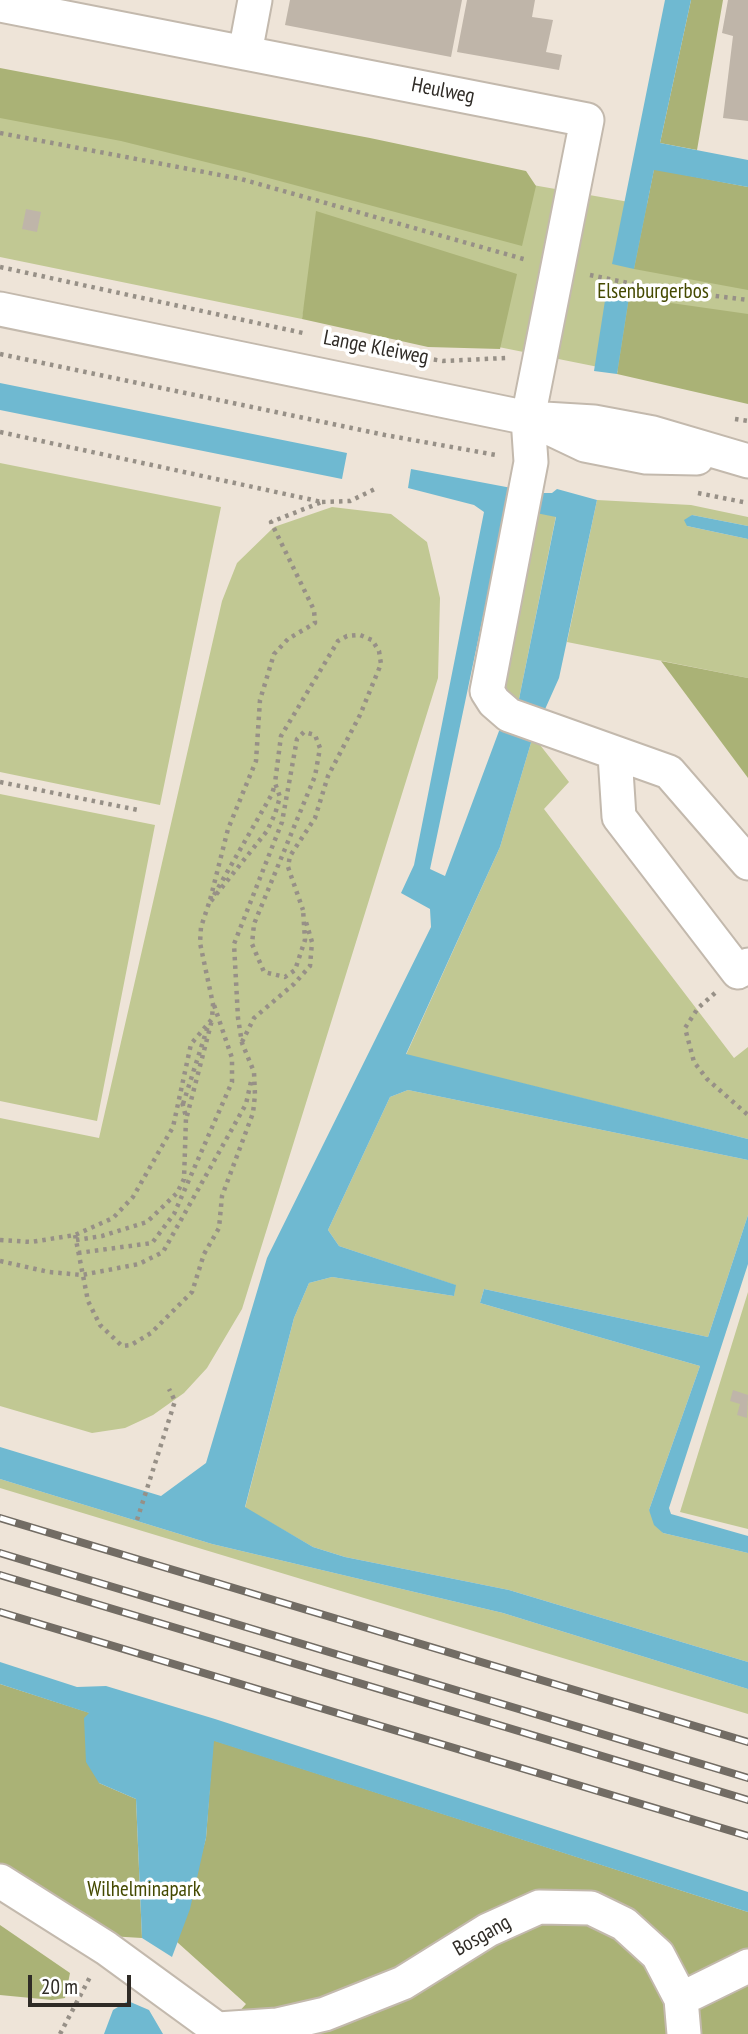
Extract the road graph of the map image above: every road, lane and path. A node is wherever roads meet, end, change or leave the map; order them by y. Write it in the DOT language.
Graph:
graph roads {
  1 [pos="255,0"];
  2 [pos="6,4"];
  3 [pos="245,53"];
  4 [pos="0,133"];
  5 [pos="0,267"];
  6 [pos="558,268"];
  7 [pos="748,300"];
  8 [pos="0,309"];
  9 [pos="305,334"];
  10 [pos="0,354"];
  11 [pos="409,356"];
  12 [pos="539,361"];
  13 [pos="722,416"];
  14 [pos="528,418"];
  15 [pos="748,421"];
  16 [pos="0,432"];
  17 [pos="385,435"];
  18 [pos="746,460"];
  19 [pos="374,489"];
  20 [pos="322,502"];
  21 [pos="615,755"];
  22 [pos="0,782"];
  23 [pos="275,783"];
  24 [pos="138,810"];
  25 [pos="748,863"];
  26 [pos="209,904"];
  27 [pos="303,909"];
  28 [pos="743,968"];
  29 [pos="214,1004"];
  30 [pos="212,1019"];
  31 [pos="242,1043"];
  32 [pos="254,1072"];
  33 [pos="180,1094"];
  34 [pos="183,1106"];
  35 [pos="748,1115"];
  36 [pos="186,1116"];
  37 [pos="75,1238"];
  38 [pos="0,1240"];
  39 [pos="78,1253"];
  40 [pos="0,1261"];
  41 [pos="82,1275"];
  42 [pos="169,1389"];
  43 [pos="136,1520"];
  44 [pos="0,1881"];
  45 [pos="106,1948"];
  46 [pos="748,1966"];
  47 [pos="681,1999"];
  48 [pos="221,2031"];
  49 [pos="60,2034"];
  50 [pos="684,2034"];
  1 -- 3 [label="street"];
  2 -- 3 [label="street, Heulweg"];
  3 -- 6 [label="street, Heulweg"];
  4 -- 6 [label="path"];
  5 -- 9 [label="path, Lange Kleiweg"];
  6 -- 7 [label="path"];
  6 -- 12 [label="street, Heulweg"];
  8 -- 14 [label="street, Lange Kleiweg"];
  10 -- 17 [label="path"];
  11 -- 12 [label="path, Lange Kleiweg"];
  12 -- 14 [label="street, Heulweg"];
  13 -- 15 [label="path"];
  14 -- 18 [label="street, Lange Kleiweg"];
  14 -- 21 [label="street, Heulweg"];
  16 -- 20 [label="path"];
  19 -- 20 [label="path"];
  20 -- 26 [label="path"];
  21 -- 25 [label="street"];
  21 -- 28 [label="street"];
  22 -- 24 [label="path"];
  23 -- 26 [label="path"];
  23 -- 26 [label="path"];
  23 -- 27 [label="path"];
  26 -- 29 [label="path"];
  27 -- 31 [label="path"];
  27 -- 31 [label="path"];
  28 -- 35 [label="path"];
  29 -- 30 [label="path"];
  29 -- 39 [label="path"];
  30 -- 33 [label="path"];
  30 -- 34 [label="path"];
  30 -- 36 [label="path"];
  31 -- 32 [label="path"];
  32 -- 41 [label="path"];
  32 -- 41 [label="path"];
  33 -- 34 [label="path"];
  33 -- 37 [label="path"];
  34 -- 36 [label="path"];
  36 -- 37 [label="path"];
  37 -- 38 [label="path"];
  37 -- 39 [label="path"];
  39 -- 41 [label="path"];
  40 -- 41 [label="path"];
  42 -- 43 [label="path"];
  44 -- 45 [label="street, Bosgang"];
  45 -- 48 [label="street, Bosgang"];
  45 -- 49 [label="path"];
  46 -- 47 [label="street"];
  47 -- 48 [label="street, Bosgang"];
  47 -- 50 [label="street, Bosgang"];
}
